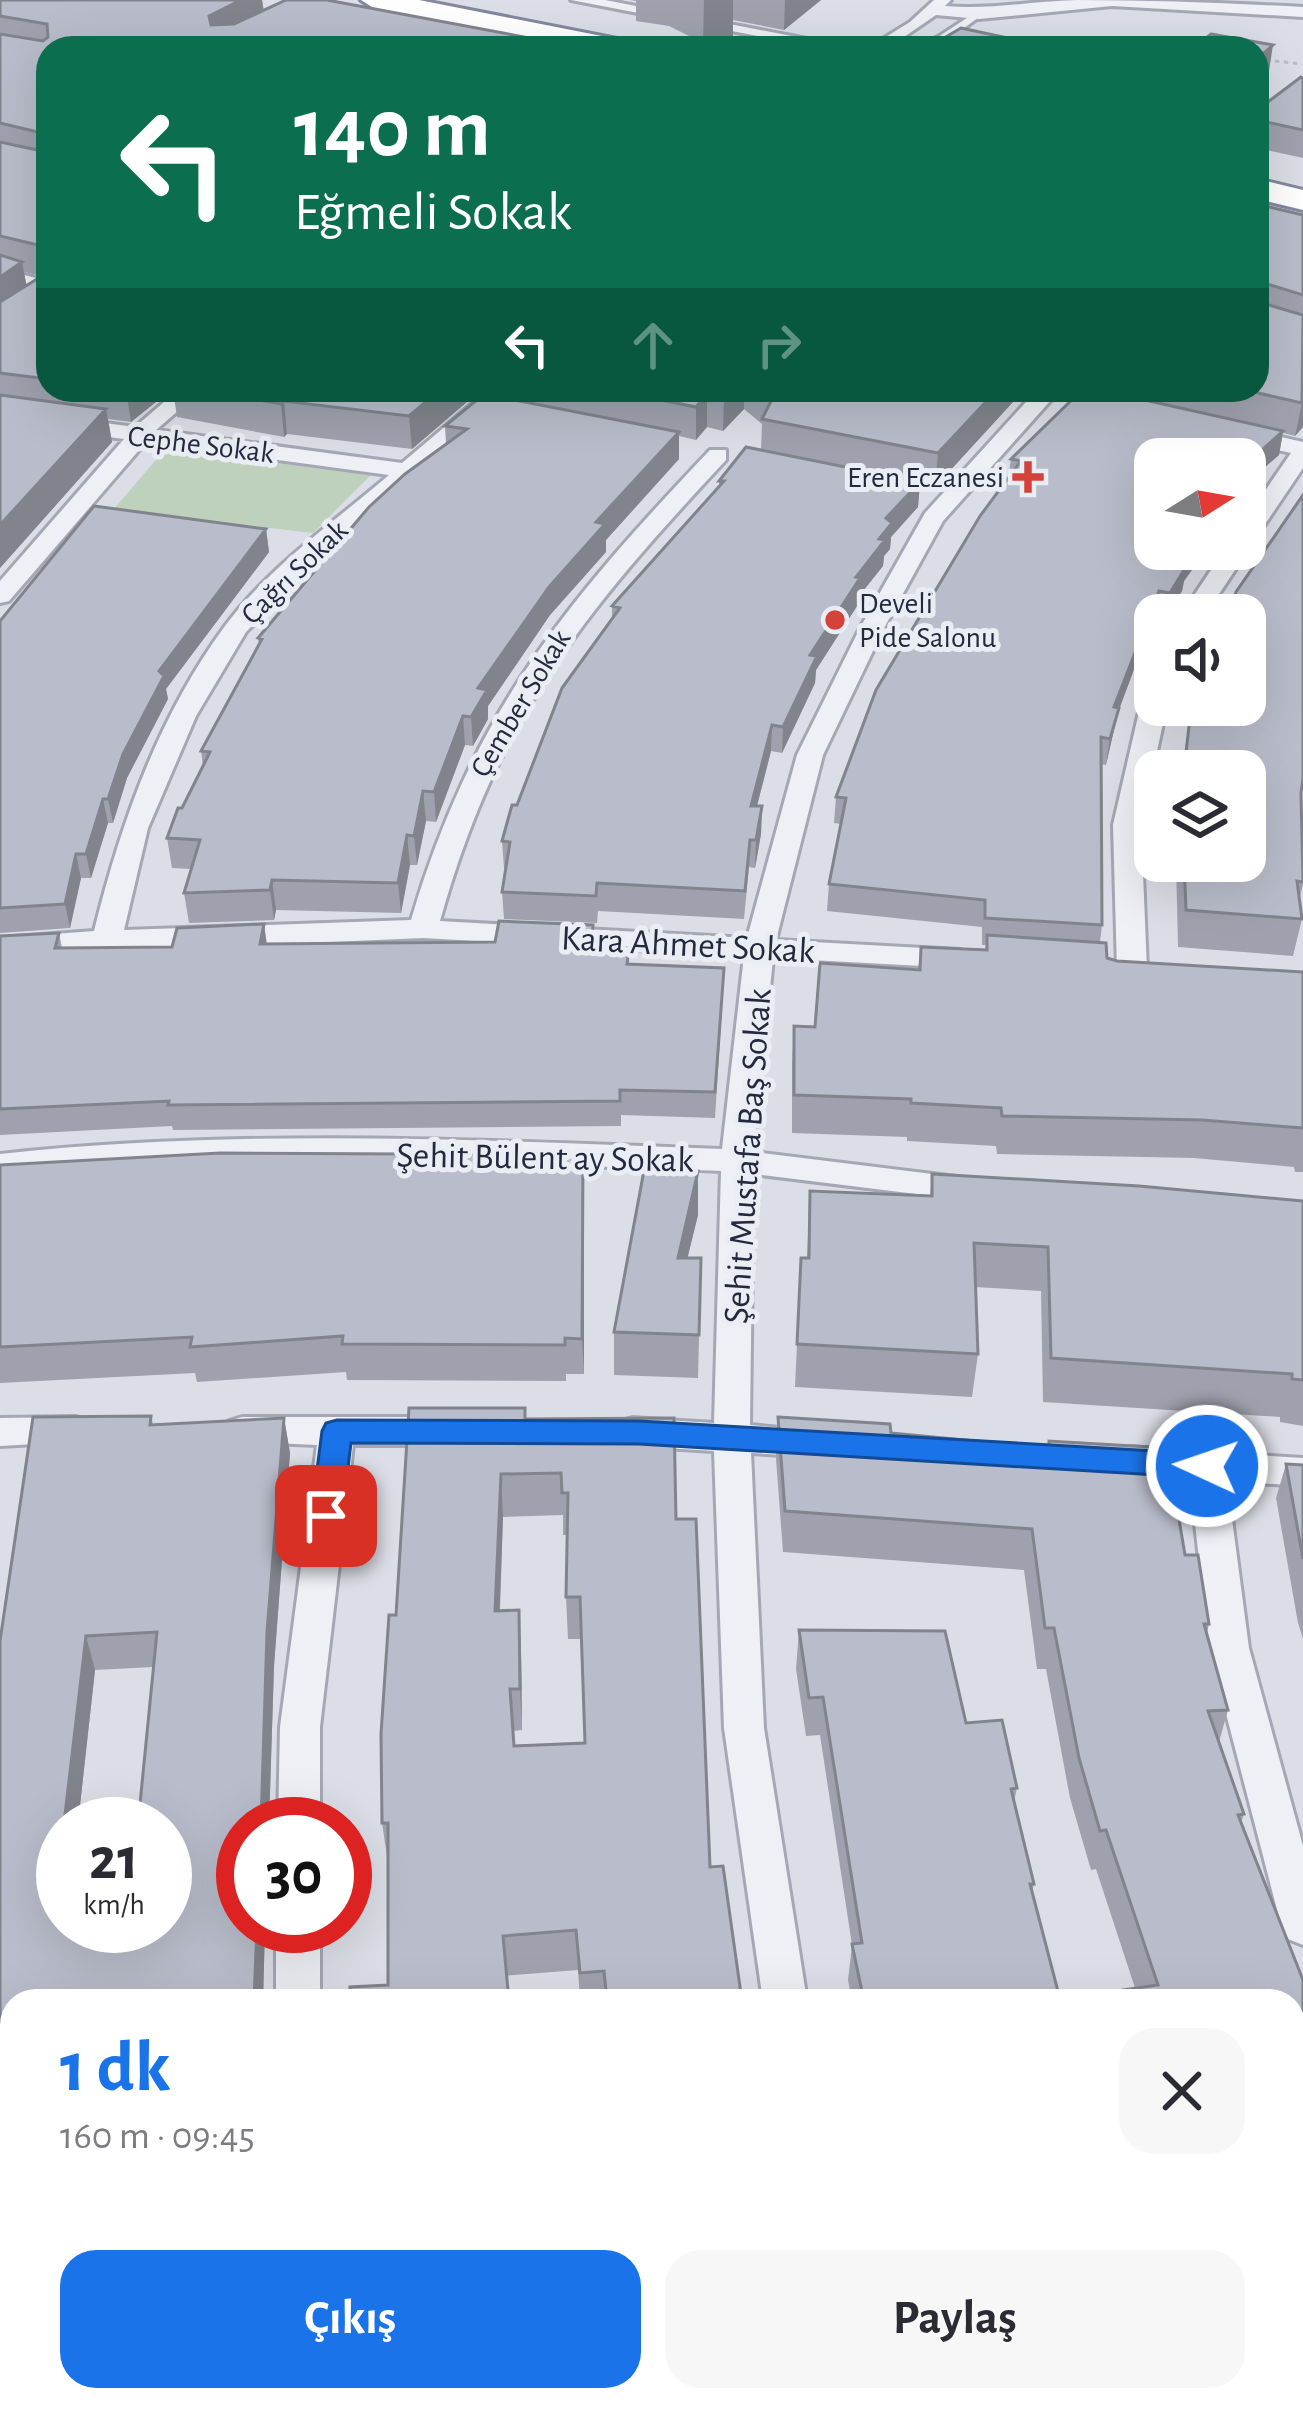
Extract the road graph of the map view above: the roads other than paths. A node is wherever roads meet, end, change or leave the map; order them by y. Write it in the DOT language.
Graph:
graph roads {
  1 [pos="375,0"];
  2 [pos="399,0"];
  3 [pos="579,0"];
  4 [pos="338,5"];
  5 [pos="938,5"];
  6 [pos="1303,12"];
  7 [pos="979,14"];
  8 [pos="499,36"];
  9 [pos="556,36"];
  10 [pos="574,36"];
  11 [pos="794,36"];
  12 [pos="893,36"];
  13 [pos="945,36"];
  14 [pos="1269,192"];
  15 [pos="1303,200"];
  16 [pos="1269,209"];
  17 [pos="1303,218"];
  18 [pos="0,275"];
  19 [pos="36,292"];
  20 [pos="177,402"];
  21 [pos="1041,402"];
  22 [pos="493,403"];
  23 [pos="0,416"];
  24 [pos="1215,429"];
  25 [pos="139,436"];
  26 [pos="1303,450"];
  27 [pos="719,455"];
  28 [pos="403,470"];
  29 [pos="1266,506"];
  30 [pos="0,596"];
  31 [pos="1149,726"];
  32 [pos="423,929"];
  33 [pos="106,939"];
  34 [pos="760,944"];
  35 [pos="0,947"];
  36 [pos="994,961"];
  37 [pos="1132,970"];
  38 [pos="737,1161"];
  39 [pos="0,1165"];
  40 [pos="1012,1194"];
  41 [pos="112,1430"];
  42 [pos="202,1430"];
  43 [pos="337,1431"];
  44 [pos="0,1432"];
  45 [pos="476,1432"];
  46 [pos="593,1432"];
  47 [pos="732,1438"];
  48 [pos="851,1445"];
  49 [pos="1088,1459"];
  50 [pos="1207,1466"];
  51 [pos="1303,1472"];
  52 [pos="299,1797"];
  53 [pos="1303,1924"];
  54 [pos="298,1953"];
  55 [pos="298,1989"];
  56 [pos="782,1989"];
  1 -- 9 [label="highway"];
  2 -- 10 [label="highway"];
  3 -- 11 [label="street"];
  4 -- 8 [label="highway"];
  5 -- 7 [label="street"];
  5 -- 12 [label="street"];
  6 -- 7 [label="street"];
  7 -- 13 [label="lane"];
  14 -- 15 [label="highway"];
  16 -- 17 [label="highway"];
  18 -- 19 [label="street"];
  20 -- 25 [label="street"];
  21 -- 34 [label="street, Şehit Mustafa Baş Sokak"];
  22 -- 28 [label="street, Çağrı Sokak"];
  23 -- 25 [label="street, Cephe Sokak"];
  24 -- 26 [label="street"];
  25 -- 28 [label="street, Cephe Sokak"];
  25 -- 30 [label="street"];
  26 -- 29 [label="street"];
  27 -- 32 [label="street, Çember Sokak"];
  28 -- 33 [label="street, Çağrı Sokak"];
  31 -- 37 [label="street"];
  32 -- 33 [label="street, Kara Ahmet Sokak"];
  32 -- 34 [label="street, Kara Ahmet Sokak"];
  33 -- 35 [label="street, Kara Ahmet Sokak"];
  34 -- 36 [label="street, Kara Ahmet Sokak"];
  34 -- 38 [label="street, Şehit Mustafa Baş Sokak"];
  38 -- 39 [label="street, Şehit Bülent ay Sokak"];
  38 -- 40 [label="street, Şehit Bülent ay Sokak"];
  38 -- 47 [label="street, Şehit Mustafa Baş Sokak"];
  41 -- 44 [label="street"];
  42 -- 43 [label="street"];
  43 -- 45 [label="street"];
  43 -- 52 [label="street"];
  46 -- 47 [label="street"];
  47 -- 48 [label="street"];
  47 -- 56 [label="street, Şehit Mustafa Baş Sokak"];
  49 -- 50 [label="street"];
  50 -- 51 [label="street"];
  50 -- 53 [label="street"];
  54 -- 55 [label="street"];
}
